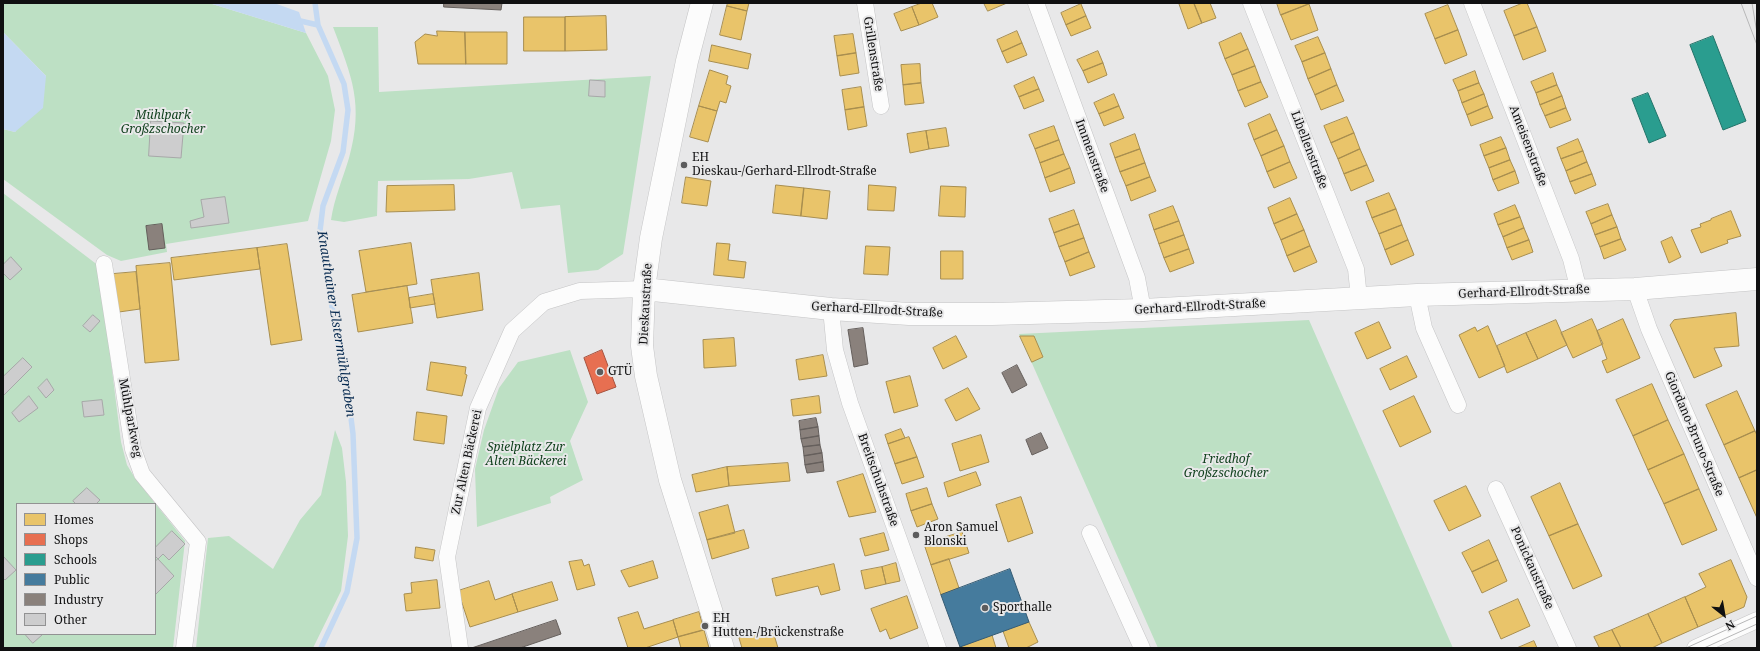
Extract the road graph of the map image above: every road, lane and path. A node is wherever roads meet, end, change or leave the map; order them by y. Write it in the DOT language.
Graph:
graph roads {
  1 [pos="702,3"];
  2 [pos="865,3"];
  3 [pos="1036,3"];
  4 [pos="1251,3"];
  5 [pos="1472,3"];
  6 [pos="881,106"];
  7 [pos="104,264"];
  8 [pos="1757,280"];
  9 [pos="644,289"];
  10 [pos="1635,289"];
  11 [pos="1579,291"];
  12 [pos="1417,295"];
  13 [pos="1359,298"];
  14 [pos="831,309"];
  15 [pos="1143,310"];
  16 [pos="1458,405"];
  17 [pos="1496,489"];
  18 [pos="1090,533"];
  19 [pos="1757,578"];
  20 [pos="1757,620"];
  21 [pos="184,648"];
  22 [pos="460,648"];
  23 [pos="723,648"];
  24 [pos="938,648"];
  25 [pos="1142,648"];
  26 [pos="1568,648"];
  27 [pos="1695,648"];
  1 -- 9 [label="main road, Dieskaustraße"];
  2 -- 6 [label="street, Grillenstraße"];
  3 -- 15 [label="street, Immenstraße"];
  4 -- 13 [label="street, Libellenstraße"];
  5 -- 11 [label="street, Ameisenstraße"];
  7 -- 21 [label="street, Mühlparkweg"];
  8 -- 10 [label="main road, Gerhard-Ellrodt-Straße"];
  9 -- 14 [label="main road, Gerhard-Ellrodt-Straße"];
  9 -- 22 [label="street, Zur Alten Bäckerei"];
  9 -- 23 [label="main road, Dieskaustraße"];
  10 -- 11 [label="main road, Gerhard-Ellrodt-Straße"];
  10 -- 19 [label="street, Giordano-Bruno-Straße"];
  11 -- 12 [label="main road, Gerhard-Ellrodt-Straße"];
  12 -- 13 [label="main road, Gerhard-Ellrodt-Straße"];
  12 -- 16 [label="street"];
  13 -- 15 [label="main road, Gerhard-Ellrodt-Straße"];
  14 -- 15 [label="main road, Gerhard-Ellrodt-Straße"];
  14 -- 24 [label="street, Breitschuhstraße"];
  17 -- 26 [label="street, Ponickaustraße"];
  18 -- 25 [label="street"];
  20 -- 27 [label="street"];
}
